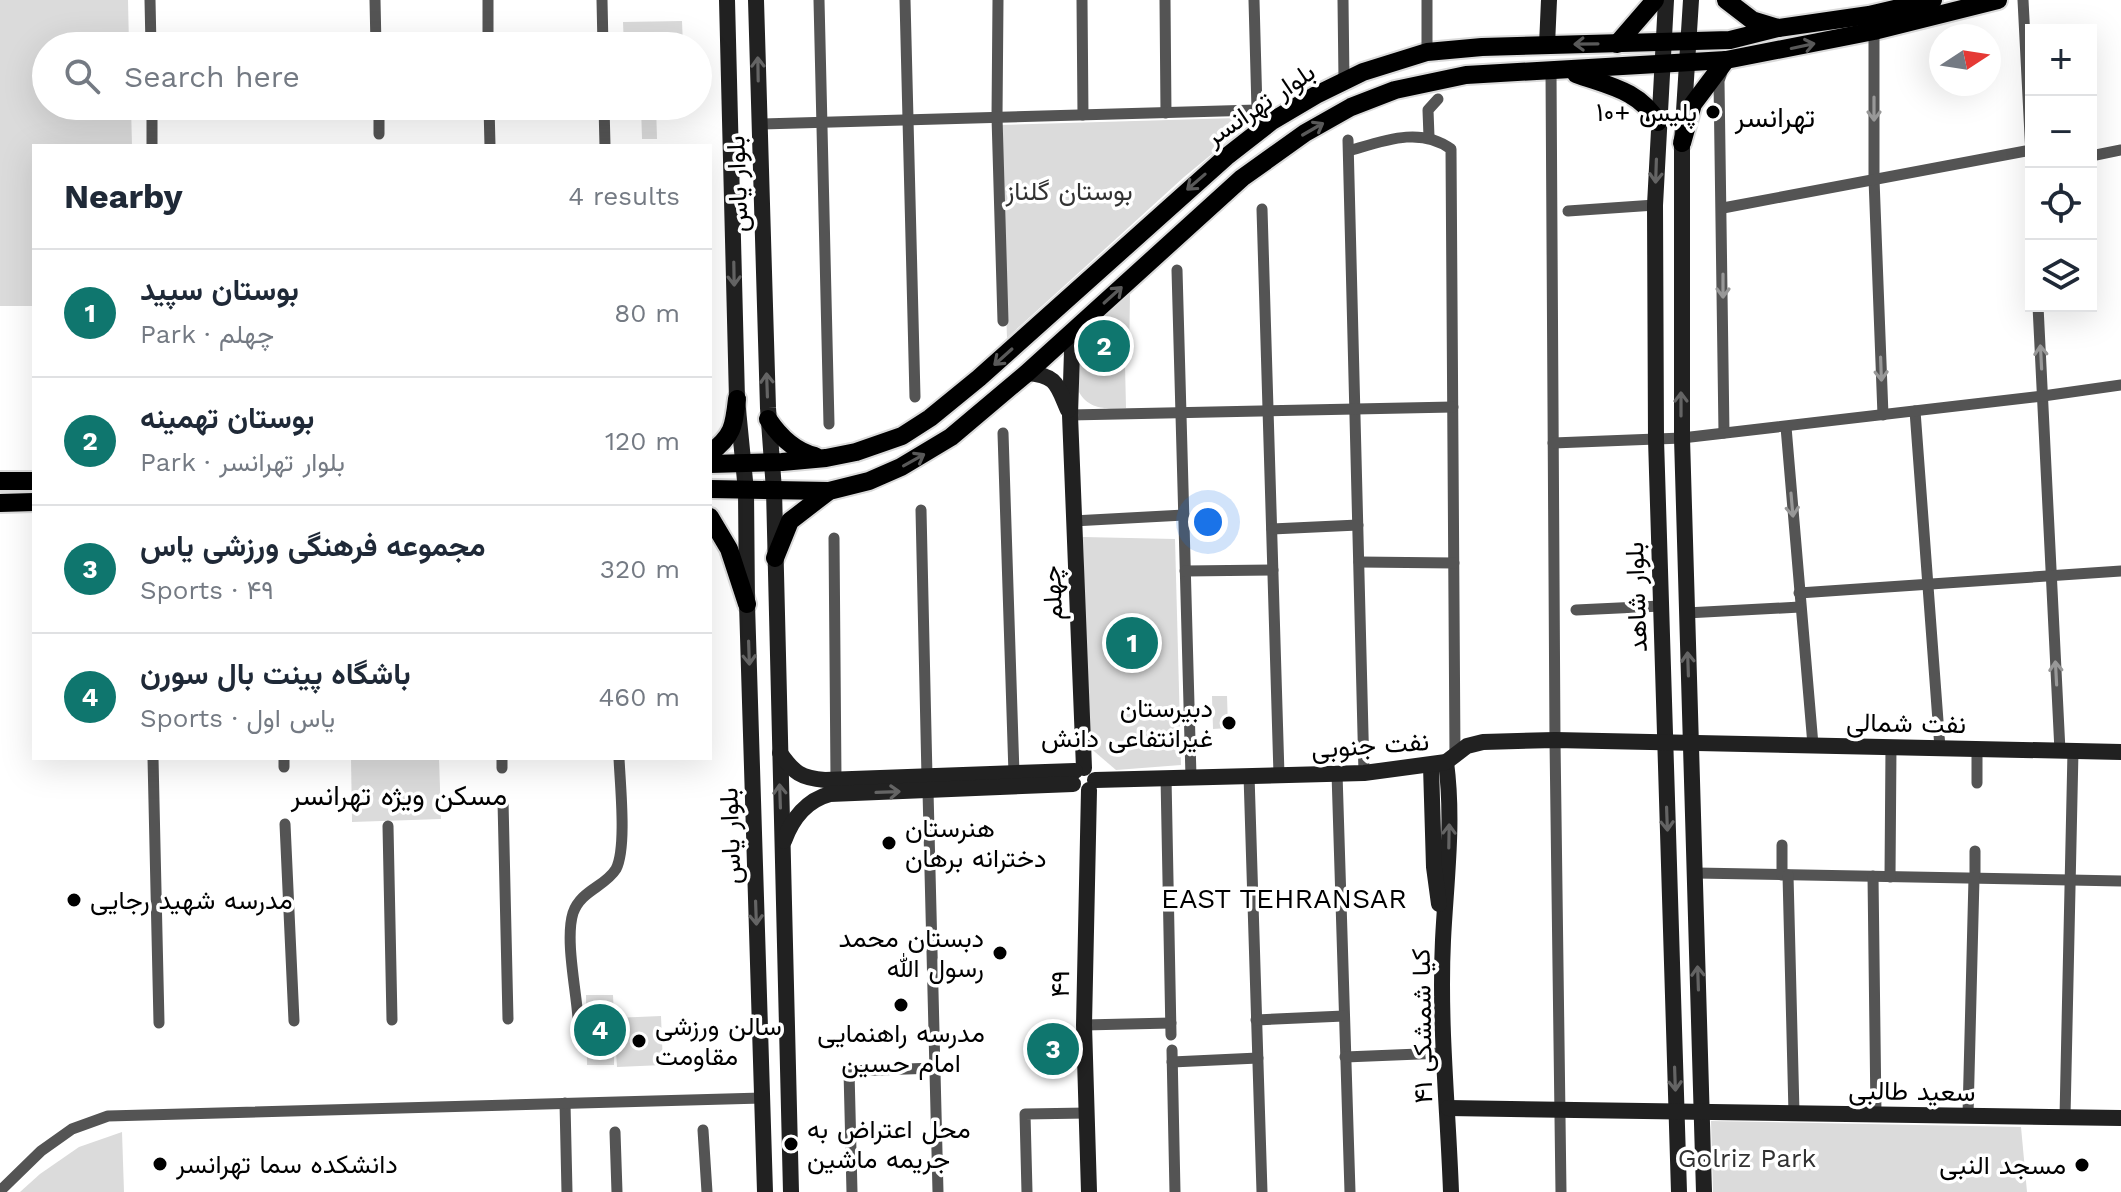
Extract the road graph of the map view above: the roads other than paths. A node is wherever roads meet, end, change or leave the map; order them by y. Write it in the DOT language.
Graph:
graph roads {
  1 [pos="150,0"];
  2 [pos="375,0"];
  3 [pos="488,0"];
  4 [pos="602,0"];
  5 [pos="727,0"];
  6 [pos="756,0"];
  7 [pos="819,0"];
  8 [pos="905,0"];
  9 [pos="998,0"];
  10 [pos="1082,0"];
  11 [pos="1165,0"];
  12 [pos="1254,0"];
  13 [pos="1343,0"];
  14 [pos="1427,0"];
  15 [pos="1549,0"];
  16 [pos="1655,0"];
  17 [pos="1666,0"];
  18 [pos="1691,0"];
  19 [pos="1726,0"];
  20 [pos="1933,0"];
  21 [pos="1998,0"];
  22 [pos="2023,0"];
  23 [pos="1870,15"];
  24 [pos="1778,28"];
  25 [pos="151,32"];
  26 [pos="376,32"];
  27 [pos="488,32"];
  28 [pos="603,32"];
  29 [pos="1688,41"];
  30 [pos="1664,42"];
  31 [pos="1617,44"];
  32 [pos="1547,45"];
  33 [pos="1427,52"];
  34 [pos="1726,60"];
  35 [pos="1686,64"];
  36 [pos="1662,65"];
  37 [pos="1559,71"];
  38 [pos="1344,80"];
  39 [pos="2028,96"];
  40 [pos="1438,99"];
  41 [pos="1166,113"];
  42 [pos="1083,115"];
  43 [pos="1264,116"];
  44 [pos="997,117"];
  45 [pos="152,120"];
  46 [pos="379,120"];
  47 [pos="489,120"];
  48 [pos="604,120"];
  49 [pos="909,120"];
  50 [pos="822,122"];
  51 [pos="1658,122"];
  52 [pos="759,124"];
  53 [pos="379,134"];
  54 [pos="1429,137"];
  55 [pos="1682,143"];
  56 [pos="152,144"];
  57 [pos="490,144"];
  58 [pos="605,144"];
  59 [pos="2121,150"];
  60 [pos="2025,154"];
  61 [pos="2097,155"];
  62 [pos="1874,179"];
  63 [pos="1655,205"];
  64 [pos="1723,208"];
  65 [pos="1262,209"];
  66 [pos="1568,211"];
  67 [pos="1177,270"];
  68 [pos="2038,312"];
  69 [pos="1003,321"];
  70 [pos="1078,327"];
  71 [pos="1027,373"];
  72 [pos="2121,385"];
  73 [pos="2043,396"];
  74 [pos="915,397"];
  75 [pos="737,399"];
  76 [pos="1453,407"];
  77 [pos="1355,409"];
  78 [pos="1268,411"];
  79 [pos="1915,411"];
  80 [pos="1181,413"];
  81 [pos="1070,415"];
  82 [pos="1883,415"];
  83 [pos="768,419"];
  84 [pos="829,424"];
  85 [pos="1786,427"];
  86 [pos="1003,433"];
  87 [pos="1724,433"];
  88 [pos="1682,438"];
  89 [pos="1656,439"];
  90 [pos="1553,443"];
  91 [pos="712,452"];
  92 [pos="826,458"];
  93 [pos="744,462"];
  94 [pos="770,462"];
  95 [pos="712,464"];
  96 [pos="0,481"];
  97 [pos="32,481"];
  98 [pos="712,489"];
  99 [pos="774,490"];
  100 [pos="835,490"];
  101 [pos="746,491"];
  102 [pos="32,502"];
  103 [pos="0,503"];
  104 [pos="921,510"];
  105 [pos="1184,515"];
  106 [pos="712,520"];
  107 [pos="1073,521"];
  108 [pos="1358,525"];
  109 [pos="1272,529"];
  110 [pos="834,538"];
  111 [pos="775,558"];
  112 [pos="1359,562"];
  113 [pos="1454,563"];
  114 [pos="1273,570"];
  115 [pos="1185,571"];
  116 [pos="2121,571"];
  117 [pos="2051,576"];
  118 [pos="1928,584"];
  119 [pos="1799,593"];
  120 [pos="747,604"];
  121 [pos="1661,606"];
  122 [pos="1800,607"];
  123 [pos="1576,610"];
  124 [pos="1686,613"];
  125 [pos="1555,740"];
  126 [pos="1664,741"];
  127 [pos="1690,742"];
  128 [pos="1813,745"];
  129 [pos="1891,747"];
  130 [pos="1940,748"];
  131 [pos="1977,749"];
  132 [pos="2067,751"];
  133 [pos="2121,752"];
  134 [pos="779,753"];
  135 [pos="153,760"];
  136 [pos="619,760"];
  137 [pos="1444,761"];
  138 [pos="1337,773"];
  139 [pos="1364,773"];
  140 [pos="1249,775"];
  141 [pos="1279,775"];
  142 [pos="1166,777"];
  143 [pos="1191,777"];
  144 [pos="1014,780"];
  145 [pos="1083,781"];
  146 [pos="1977,783"];
  147 [pos="928,784"];
  148 [pos="836,786"];
  149 [pos="503,801"];
  150 [pos="285,824"];
  151 [pos="388,826"];
  152 [pos="1782,845"];
  153 [pos="782,846"];
  154 [pos="1975,851"];
  155 [pos="1696,873"];
  156 [pos="1785,875"];
  157 [pos="1873,876"];
  158 [pos="1890,877"];
  159 [pos="1974,878"];
  160 [pos="2071,880"];
  161 [pos="2121,881"];
  162 [pos="1344,1016"];
  163 [pos="578,1018"];
  164 [pos="508,1019"];
  165 [pos="392,1020"];
  166 [pos="1256,1020"];
  167 [pos="294,1021"];
  168 [pos="159,1023"];
  169 [pos="1084,1025"];
  170 [pos="1444,1053"];
  171 [pos="1345,1057"];
  172 [pos="1258,1058"];
  173 [pos="935,1068"];
  174 [pos="762,1098"];
  175 [pos="789,1098"];
  176 [pos="565,1103"];
  177 [pos="1448,1108"];
  178 [pos="1559,1109"];
  179 [pos="1676,1111"];
  180 [pos="1702,1112"];
  181 [pos="1087,1113"];
  182 [pos="1794,1113"];
  183 [pos="1876,1114"];
  184 [pos="1968,1115"];
  185 [pos="2065,1117"];
  186 [pos="2121,1118"];
  187 [pos="703,1130"];
  188 [pos="615,1132"];
  189 [pos="0,1191"];
  190 [pos="567,1192"];
  191 [pos="617,1192"];
  192 [pos="707,1192"];
  193 [pos="765,1192"];
  194 [pos="791,1192"];
  195 [pos="852,1192"];
  196 [pos="938,1192"];
  197 [pos="1027,1192"];
  198 [pos="1089,1192"];
  199 [pos="1175,1192"];
  200 [pos="1262,1192"];
  201 [pos="1350,1192"];
  202 [pos="1451,1192"];
  203 [pos="1561,1192"];
  204 [pos="1679,1192"];
  205 [pos="1704,1192"];
  1 -- 25 [label="street"];
  2 -- 26 [label="street"];
  3 -- 27 [label="street"];
  4 -- 28 [label="street"];
  5 -- 75 [label="main road, بلوار یاس, one-way"];
  52 -- 6 [label="main road, بلوار یاس, one-way"];
  7 -- 50 [label="street"];
  8 -- 49 [label="street"];
  9 -- 44 [label="street"];
  10 -- 42 [label="street"];
  11 -- 41 [label="street"];
  12 -- 43 [label="street"];
  13 -- 38 [label="street"];
  14 -- 33 [label="street"];
  15 -- 32 [label="main road"];
  16 -- 31 [label="main road"];
  17 -- 30 [label="main road, بلوار شاهد"];
  18 -- 29 [label="main road, بلوار شاهد"];
  19 -- 24 [label="main road"];
  20 -- 23 [label="main road, بلوار تهرانسر"];
  21 -- 23 [label="main road, بلوار تهرانسر"];
  22 -- 39 [label="street"];
  23 -- 24 [label="main road, بلوار تهرانسر"];
  34 -- 23 [label="main road, بلوار تهرانسر, one-way"];
  23 -- 62 [label="street, one-way"];
  24 -- 29 [label="main road, بلوار تهرانسر"];
  29 -- 30 [label="main road, بلوار تهرانسر"];
  29 -- 35 [label="main road, بلوار شاهد"];
  30 -- 31 [label="main road, بلوار تهرانسر"];
  30 -- 36 [label="main road, بلوار شاهد"];
  31 -- 32 [label="main road, بلوار تهرانسر, one-way"];
  32 -- 33 [label="main road, بلوار تهرانسر"];
  33 -- 38 [label="main road, بلوار تهرانسر"];
  34 -- 35 [label="main road, بلوار تهرانسر"];
  34 -- 55 [label="main road"];
  34 -- 64 [label="street"];
  35 -- 36 [label="main road, بلوار تهرانسر"];
  35 -- 55 [label="main road, بلوار شاهد"];
  36 -- 37 [label="main road, بلوار تهرانسر"];
  36 -- 51 [label="main road, بلوار شاهد"];
  37 -- 51 [label="main road"];
  70 -- 37 [label="main road, بلوار تهرانسر, one-way"];
  37 -- 90 [label="street"];
  38 -- 43 [label="main road, بلوار تهرانسر"];
  40 -- 54 [label="street"];
  41 -- 42 [label="street"];
  41 -- 43 [label="street"];
  42 -- 44 [label="street"];
  43 -- 92 [label="main road, بلوار تهرانسر, one-way"];
  44 -- 49 [label="street"];
  44 -- 69 [label="street"];
  45 -- 56 [label="street"];
  46 -- 53 [label="street"];
  47 -- 57 [label="street"];
  48 -- 58 [label="street"];
  49 -- 50 [label="street"];
  49 -- 74 [label="street"];
  50 -- 52 [label="street"];
  50 -- 84 [label="street"];
  51 -- 63 [label="main road, بلوار شاهد, one-way"];
  83 -- 52 [label="main road, بلوار یاس, one-way"];
  54 -- 76 [label="street"];
  54 -- 77 [label="street"];
  88 -- 55 [label="main road, بلوار شاهد, one-way"];
  59 -- 61 [label="street"];
  60 -- 62 [label="street"];
  62 -- 64 [label="street"];
  62 -- 82 [label="street, one-way"];
  63 -- 66 [label="street"];
  63 -- 89 [label="main road, بلوار شاهد"];
  64 -- 87 [label="street, one-way"];
  65 -- 78 [label="street"];
  67 -- 80 [label="street"];
  73 -- 68 [label="street, one-way"];
  70 -- 71 [label="main road, بلوار تهرانسر"];
  70 -- 81 [label="main road, چهلم"];
  71 -- 81 [label="main road"];
  100 -- 71 [label="main road, بلوار تهرانسر, one-way"];
  72 -- 73 [label="street"];
  73 -- 79 [label="street"];
  73 -- 117 [label="street"];
  75 -- 91 [label="main road"];
  75 -- 93 [label="main road, بلوار یاس"];
  76 -- 77 [label="street"];
  76 -- 113 [label="street"];
  77 -- 78 [label="street"];
  77 -- 108 [label="street"];
  78 -- 80 [label="street"];
  78 -- 109 [label="street"];
  79 -- 82 [label="street"];
  79 -- 118 [label="street"];
  80 -- 81 [label="street"];
  80 -- 105 [label="street"];
  81 -- 107 [label="main road, چهلم"];
  82 -- 85 [label="street"];
  83 -- 92 [label="main road"];
  83 -- 94 [label="main road, بلوار یاس"];
  85 -- 87 [label="street"];
  85 -- 119 [label="street, one-way"];
  86 -- 144 [label="street"];
  87 -- 88 [label="street"];
  88 -- 89 [label="street"];
  88 -- 124 [label="main road, بلوار شاهد"];
  89 -- 90 [label="street"];
  89 -- 121 [label="main road, بلوار شاهد"];
  90 -- 125 [label="street"];
  92 -- 94 [label="main road, بلوار تهرانسر"];
  92 -- 100 [label="main road"];
  93 -- 94 [label="main road, بلوار تهرانسر"];
  93 -- 95 [label="main road, بلوار تهرانسر"];
  93 -- 101 [label="main road, بلوار یاس"];
  94 -- 99 [label="main road, بلوار یاس"];
  96 -- 97 [label="main road"];
  98 -- 101 [label="main road, بلوار تهرانسر"];
  99 -- 100 [label="main road, بلوار تهرانسر"];
  99 -- 101 [label="main road, بلوار تهرانسر"];
  99 -- 111 [label="main road, بلوار یاس"];
  100 -- 111 [label="main road"];
  101 -- 120 [label="main road, بلوار یاس"];
  102 -- 103 [label="main road"];
  104 -- 147 [label="street"];
  105 -- 107 [label="street"];
  105 -- 115 [label="street"];
  106 -- 120 [label="main road"];
  107 -- 145 [label="main road, چهلم"];
  108 -- 109 [label="street"];
  108 -- 112 [label="street"];
  109 -- 114 [label="street"];
  110 -- 148 [label="street"];
  111 -- 134 [label="main road, بلوار یاس"];
  112 -- 113 [label="street"];
  112 -- 139 [label="street"];
  113 -- 137 [label="street"];
  114 -- 115 [label="street"];
  114 -- 141 [label="street"];
  115 -- 143 [label="street"];
  116 -- 117 [label="street"];
  117 -- 118 [label="street"];
  132 -- 117 [label="street, one-way"];
  118 -- 119 [label="street"];
  118 -- 130 [label="street"];
  119 -- 122 [label="street"];
  120 -- 174 [label="main road, بلوار یاس, one-way"];
  121 -- 123 [label="street"];
  121 -- 126 [label="main road, بلوار شاهد"];
  122 -- 124 [label="street"];
  122 -- 128 [label="street"];
  127 -- 124 [label="main road, بلوار شاهد, one-way"];
  125 -- 126 [label="main road, نفت جنوبی"];
  125 -- 137 [label="main road, نفت جنوبی"];
  125 -- 178 [label="street"];
  126 -- 127 [label="main road, نفت جنوبی"];
  126 -- 179 [label="main road, بلوار شاهد, one-way"];
  127 -- 128 [label="main road, نفت شمالی"];
  127 -- 155 [label="main road, بلوار شاهد"];
  128 -- 129 [label="main road, نفت شمالی"];
  129 -- 130 [label="main road, نفت شمالی"];
  129 -- 158 [label="street"];
  130 -- 131 [label="main road, نفت شمالی"];
  131 -- 132 [label="main road, نفت شمالی"];
  131 -- 146 [label="street"];
  132 -- 133 [label="main road, نفت شمالی"];
  132 -- 160 [label="street"];
  134 -- 148 [label="main road"];
  153 -- 134 [label="main road, بلوار یاس, one-way"];
  135 -- 168 [label="street"];
  136 -- 163 [label="street"];
  137 -- 139 [label="main road, نفت جنوبی"];
  137 -- 170 [label="main road, ۴۱ کیا شمشکی"];
  138 -- 139 [label="main road, نفت جنوبی"];
  138 -- 141 [label="main road, نفت جنوبی"];
  138 -- 162 [label="street"];
  140 -- 141 [label="main road, نفت جنوبی"];
  140 -- 143 [label="main road, نفت جنوبی"];
  140 -- 166 [label="street"];
  142 -- 143 [label="main road, نفت جنوبی"];
  142 -- 145 [label="main road, نفت جنوبی"];
  142 -- 169 [label="street"];
  144 -- 145 [label="main road, نفت جنوبی"];
  144 -- 147 [label="main road, نفت جنوبی"];
  145 -- 169 [label="main road, ۴۹"];
  147 -- 148 [label="main road, نفت جنوبی"];
  147 -- 173 [label="street"];
  148 -- 153 [label="main road"];
  149 -- 164 [label="street"];
  150 -- 167 [label="street"];
  151 -- 165 [label="street"];
  152 -- 156 [label="street"];
  153 -- 175 [label="main road, بلوار یاس"];
  154 -- 159 [label="street"];
  155 -- 156 [label="street"];
  180 -- 155 [label="main road, بلوار شاهد, one-way"];
  156 -- 157 [label="street"];
  156 -- 182 [label="street"];
  157 -- 158 [label="street"];
  157 -- 183 [label="street"];
  158 -- 159 [label="street"];
  159 -- 160 [label="street"];
  159 -- 184 [label="street"];
  160 -- 161 [label="street"];
  160 -- 185 [label="street"];
  162 -- 166 [label="street"];
  162 -- 171 [label="street"];
  166 -- 172 [label="street"];
  169 -- 181 [label="main road, ۴۹"];
  170 -- 171 [label="street"];
  170 -- 177 [label="main road, ۴۱ کیا شمشکی"];
  171 -- 201 [label="street"];
  172 -- 199 [label="street"];
  172 -- 200 [label="street"];
  173 -- 195 [label="street"];
  173 -- 196 [label="street"];
  174 -- 175 [label="main road"];
  174 -- 176 [label="street"];
  174 -- 193 [label="main road, بلوار یاس"];
  175 -- 194 [label="main road, بلوار یاس"];
  176 -- 189 [label="street"];
  176 -- 190 [label="street"];
  177 -- 178 [label="main road, سعید طالبی"];
  177 -- 202 [label="main road, ۴۱ کیا شمشکی"];
  178 -- 179 [label="main road, سعید طالبی"];
  178 -- 203 [label="street"];
  179 -- 180 [label="main road, سعید طالبی"];
  179 -- 204 [label="main road, بلوار شاهد"];
  180 -- 182 [label="main road, سعید طالبی"];
  180 -- 205 [label="main road, بلوار شاهد"];
  181 -- 197 [label="street"];
  181 -- 198 [label="main road, ۴۹"];
  182 -- 183 [label="main road, سعید طالبی"];
  183 -- 184 [label="main road, سعید طالبی"];
  184 -- 185 [label="main road, سعید طالبی"];
  185 -- 186 [label="main road, سعید طالبی"];
  187 -- 192 [label="street"];
  188 -- 191 [label="street"];
}
